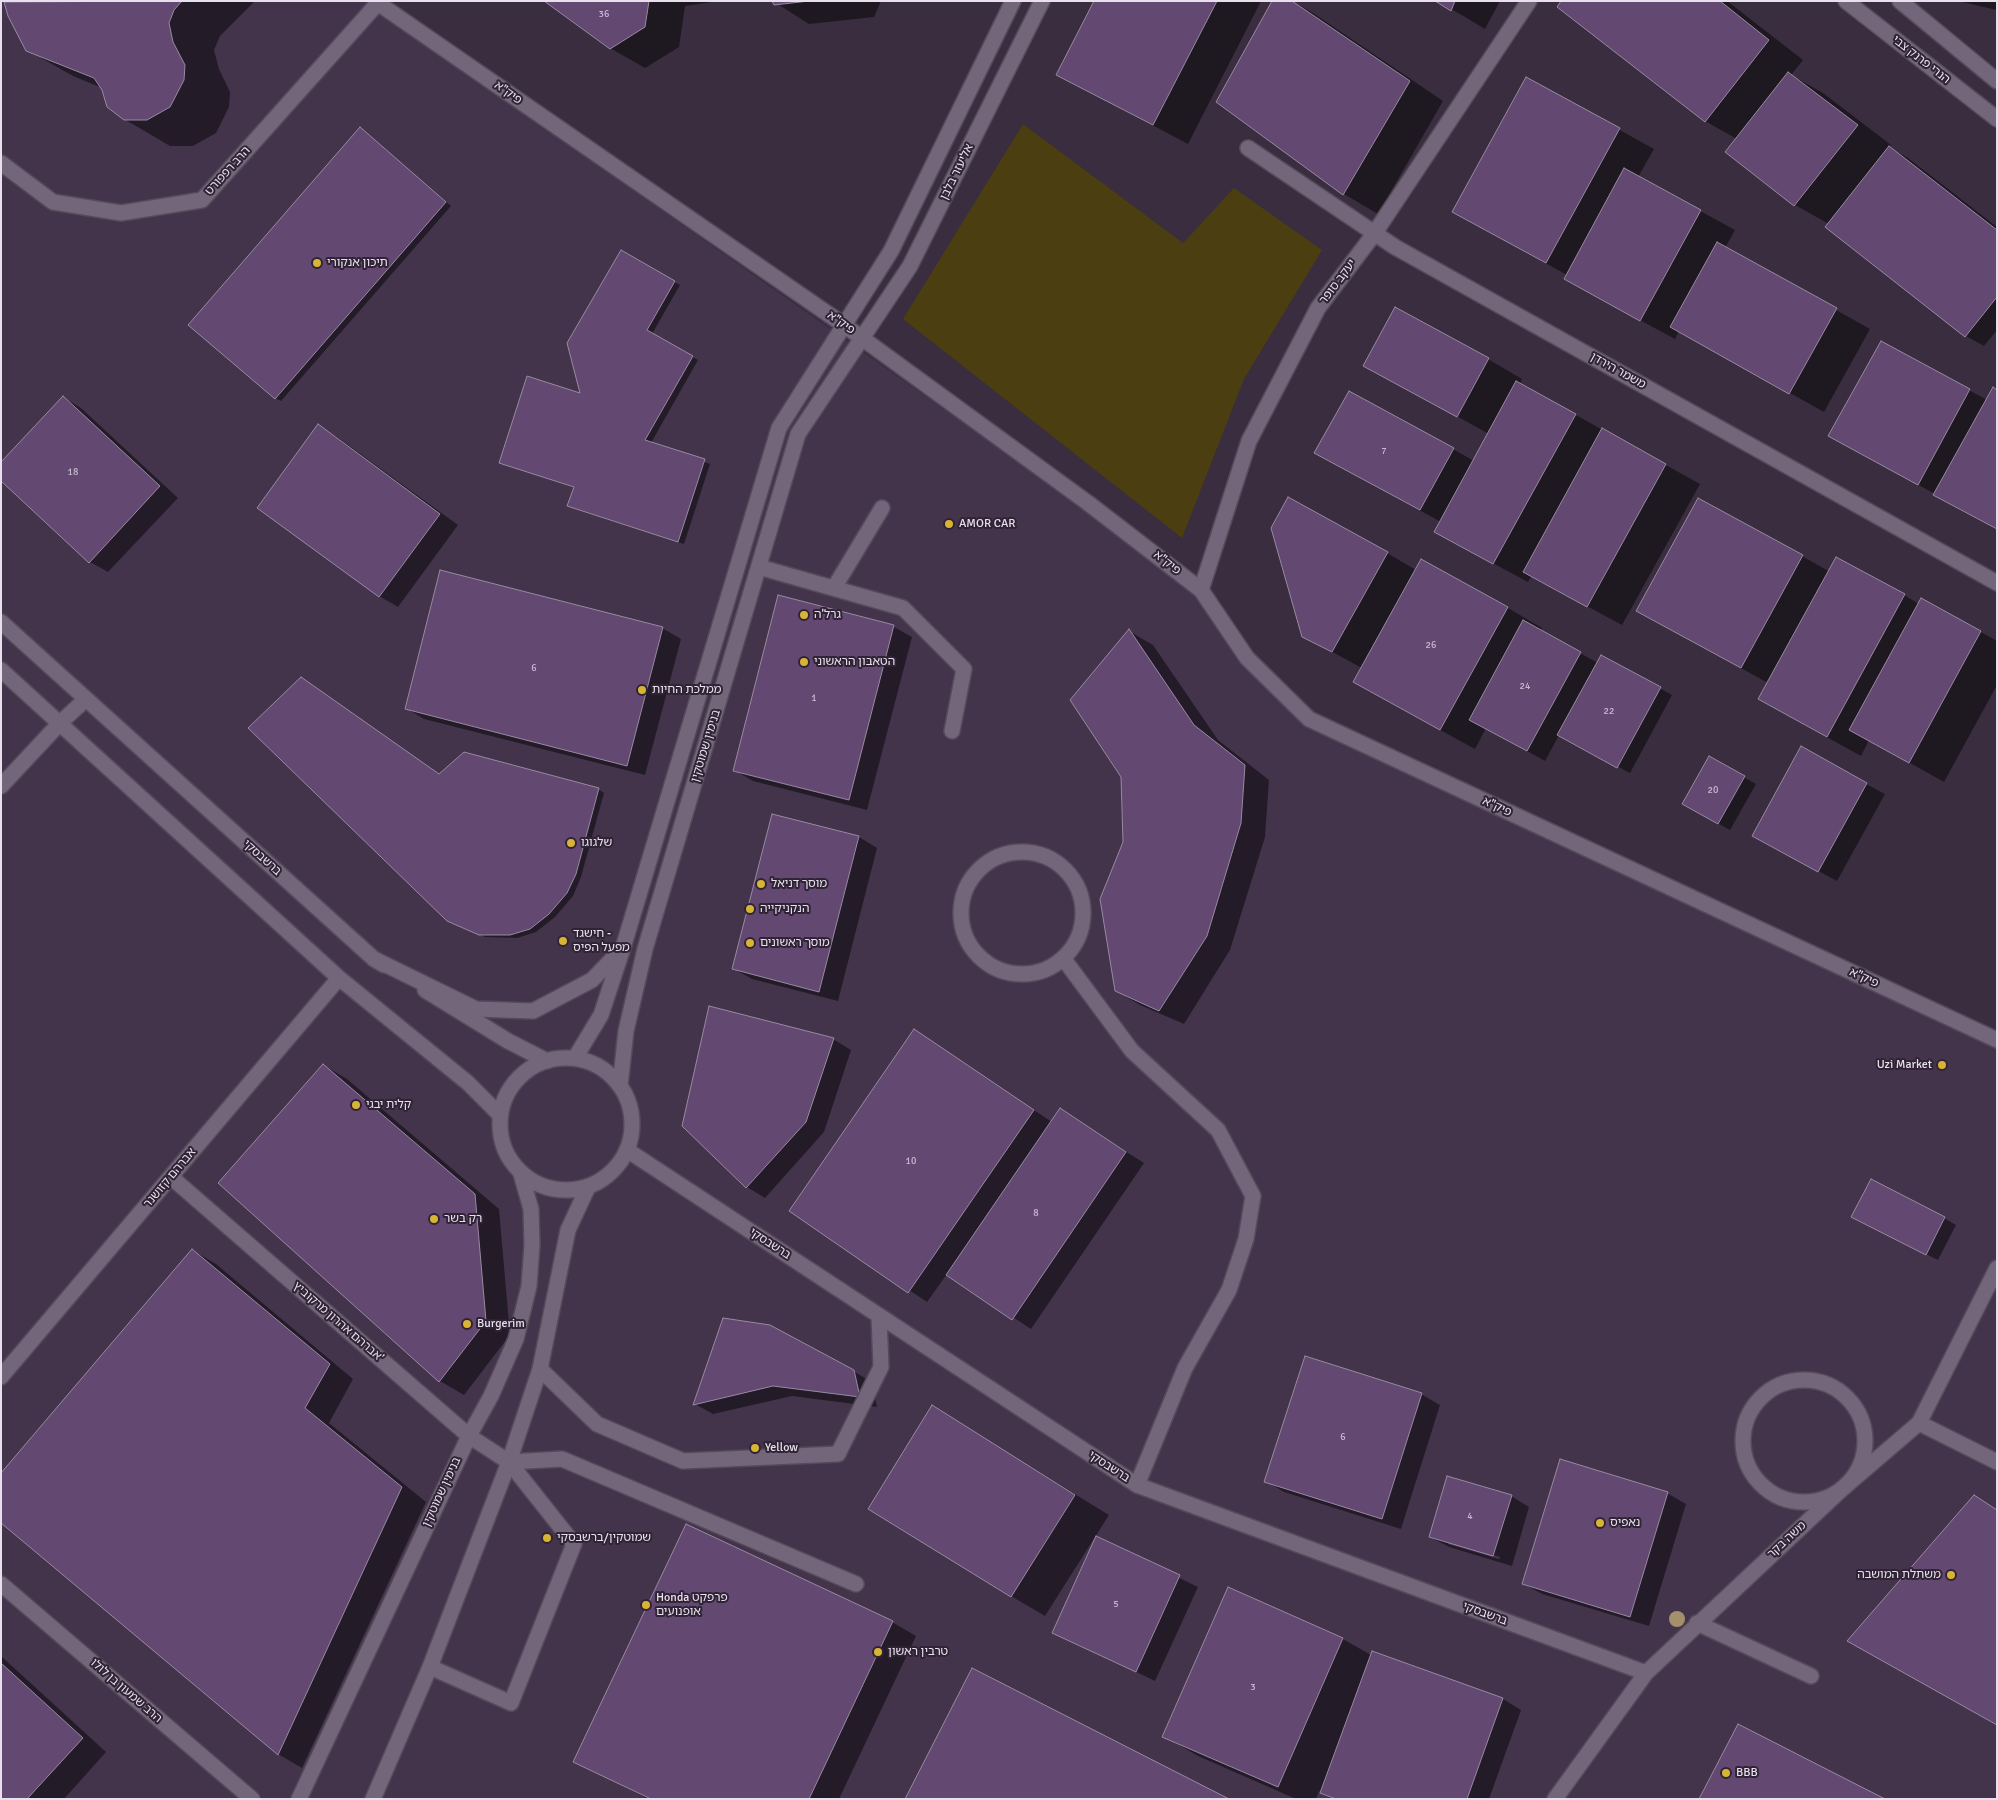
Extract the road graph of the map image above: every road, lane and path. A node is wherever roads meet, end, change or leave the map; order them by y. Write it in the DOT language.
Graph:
graph roads {
  1 [pos="1013,1"];
  2 [pos="1042,1"];
  3 [pos="1529,1"];
  4 [pos="1846,1"];
  5 [pos="1900,1"];
  6 [pos="376,2"];
  7 [pos="1997,81"];
  8 [pos="1997,119"];
  9 [pos="1248,148"];
  10 [pos="1,163"];
  11 [pos="1374,234"];
  12 [pos="844,325"];
  13 [pos="862,338"];
  14 [pos="882,508"];
  15 [pos="759,567"];
  16 [pos="1997,583"];
  17 [pos="834,588"];
  18 [pos="1202,590"];
  19 [pos="1,622"];
  20 [pos="1,670"];
  21 [pos="86,699"];
  22 [pos="60,723"];
  23 [pos="952,731"];
  24 [pos="1,786"];
  25 [pos="623,948"];
  26 [pos="1063,958"];
  27 [pos="374,959"];
  28 [pos="339,978"];
  29 [pos="1997,1040"];
  30 [pos="575,1058"];
  31 [pos="547,1060"];
  32 [pos="620,1086"];
  33 [pos="500,1115"];
  34 [pos="627,1150"];
  35 [pos="521,1174"];
  36 [pos="171,1177"];
  37 [pos="588,1187"];
  38 [pos="1997,1268"];
  39 [pos="879,1316"];
  40 [pos="540,1370"];
  41 [pos="1,1377"];
  42 [pos="1919,1423"];
  43 [pos="468,1436"];
  44 [pos="509,1462"];
  45 [pos="1997,1462"];
  46 [pos="1137,1485"];
  47 [pos="1842,1489"];
  48 [pos="1,1584"];
  49 [pos="856,1584"];
  50 [pos="1697,1623"];
  51 [pos="430,1667"];
  52 [pos="1646,1673"];
  53 [pos="1811,1676"];
  54 [pos="252,1799"];
  55 [pos="299,1799"];
  56 [pos="373,1799"];
  57 [pos="1555,1799"];
  1 -- 12 [label="street, אליעזר בלבן"];
  2 -- 13 [label="street, אליעזר בלבן"];
  3 -- 11 [label="street, יעקב סופר"];
  4 -- 8 [label="street, הנרי פרנק צבי"];
  5 -- 7 [label="street"];
  6 -- 10 [label="street, הרב רפפורט"];
  6 -- 12 [label="street, פיק\"א"];
  9 -- 11 [label="street, משמר הירדן"];
  11 -- 16 [label="street, משמר הירדן"];
  11 -- 18 [label="street, יעקב סופר"];
  12 -- 13 [label="street, פיק\"א"];
  12 -- 25 [label="street, בנימין שמוטקין"];
  13 -- 15 [label="street, בנימין שמוטקין"];
  13 -- 18 [label="street, פיק\"א"];
  14 -- 17 [label="street"];
  15 -- 17 [label="street"];
  15 -- 32 [label="street, בנימין שמוטקין"];
  17 -- 23 [label="street"];
  18 -- 29 [label="street, פיק\"א"];
  19 -- 21 [label="street, ברשבסקי"];
  20 -- 22 [label="street"];
  21 -- 22 [label="street"];
  21 -- 27 [label="street, ברשבסקי"];
  22 -- 24 [label="street"];
  22 -- 28 [label="street"];
  25 -- 27 [label="street"];
  25 -- 30 [label="street, בנימין שמוטקין"];
  26 -- 26 [label="street"];
  26 -- 46 [label="street"];
  27 -- 31 [label="street, ברשבסקי"];
  28 -- 33 [label="street"];
  28 -- 36 [label="street, אברהם קזושנר"];
  30 -- 31 [label="street"];
  30 -- 32 [label="street"];
  31 -- 33 [label="street"];
  32 -- 34 [label="street"];
  33 -- 35 [label="street"];
  34 -- 37 [label="street"];
  34 -- 39 [label="street, ברשבסקי"];
  35 -- 37 [label="street"];
  35 -- 43 [label="street, בנימין שמוטקין"];
  36 -- 41 [label="street, אברהם קזושנר"];
  36 -- 43 [label="street, אברהם אהרון מרקוביץ'"];
  37 -- 40 [label="street"];
  38 -- 42 [label="street, משה בקר"];
  39 -- 40 [label="street"];
  39 -- 46 [label="street, ברשבסקי"];
  40 -- 44 [label="street"];
  42 -- 45 [label="street"];
  42 -- 47 [label="street, משה בקר"];
  43 -- 44 [label="street, אברהם אהרון מרקוביץ'"];
  43 -- 55 [label="street, בנימין שמוטקין"];
  44 -- 49 [label="street"];
  44 -- 51 [label="street"];
  44 -- 51 [label="street, אברהם אהרון מרקוביץ'"];
  46 -- 52 [label="street, ברשבסקי"];
  47 -- 47 [label="street"];
  47 -- 50 [label="street, משה בקר"];
  48 -- 54 [label="street, הרב שמעון בן לולו"];
  50 -- 52 [label="street, משה בקר"];
  50 -- 53 [label="street"];
  51 -- 56 [label="street"];
  52 -- 57 [label="street, משה בקר"];
}
